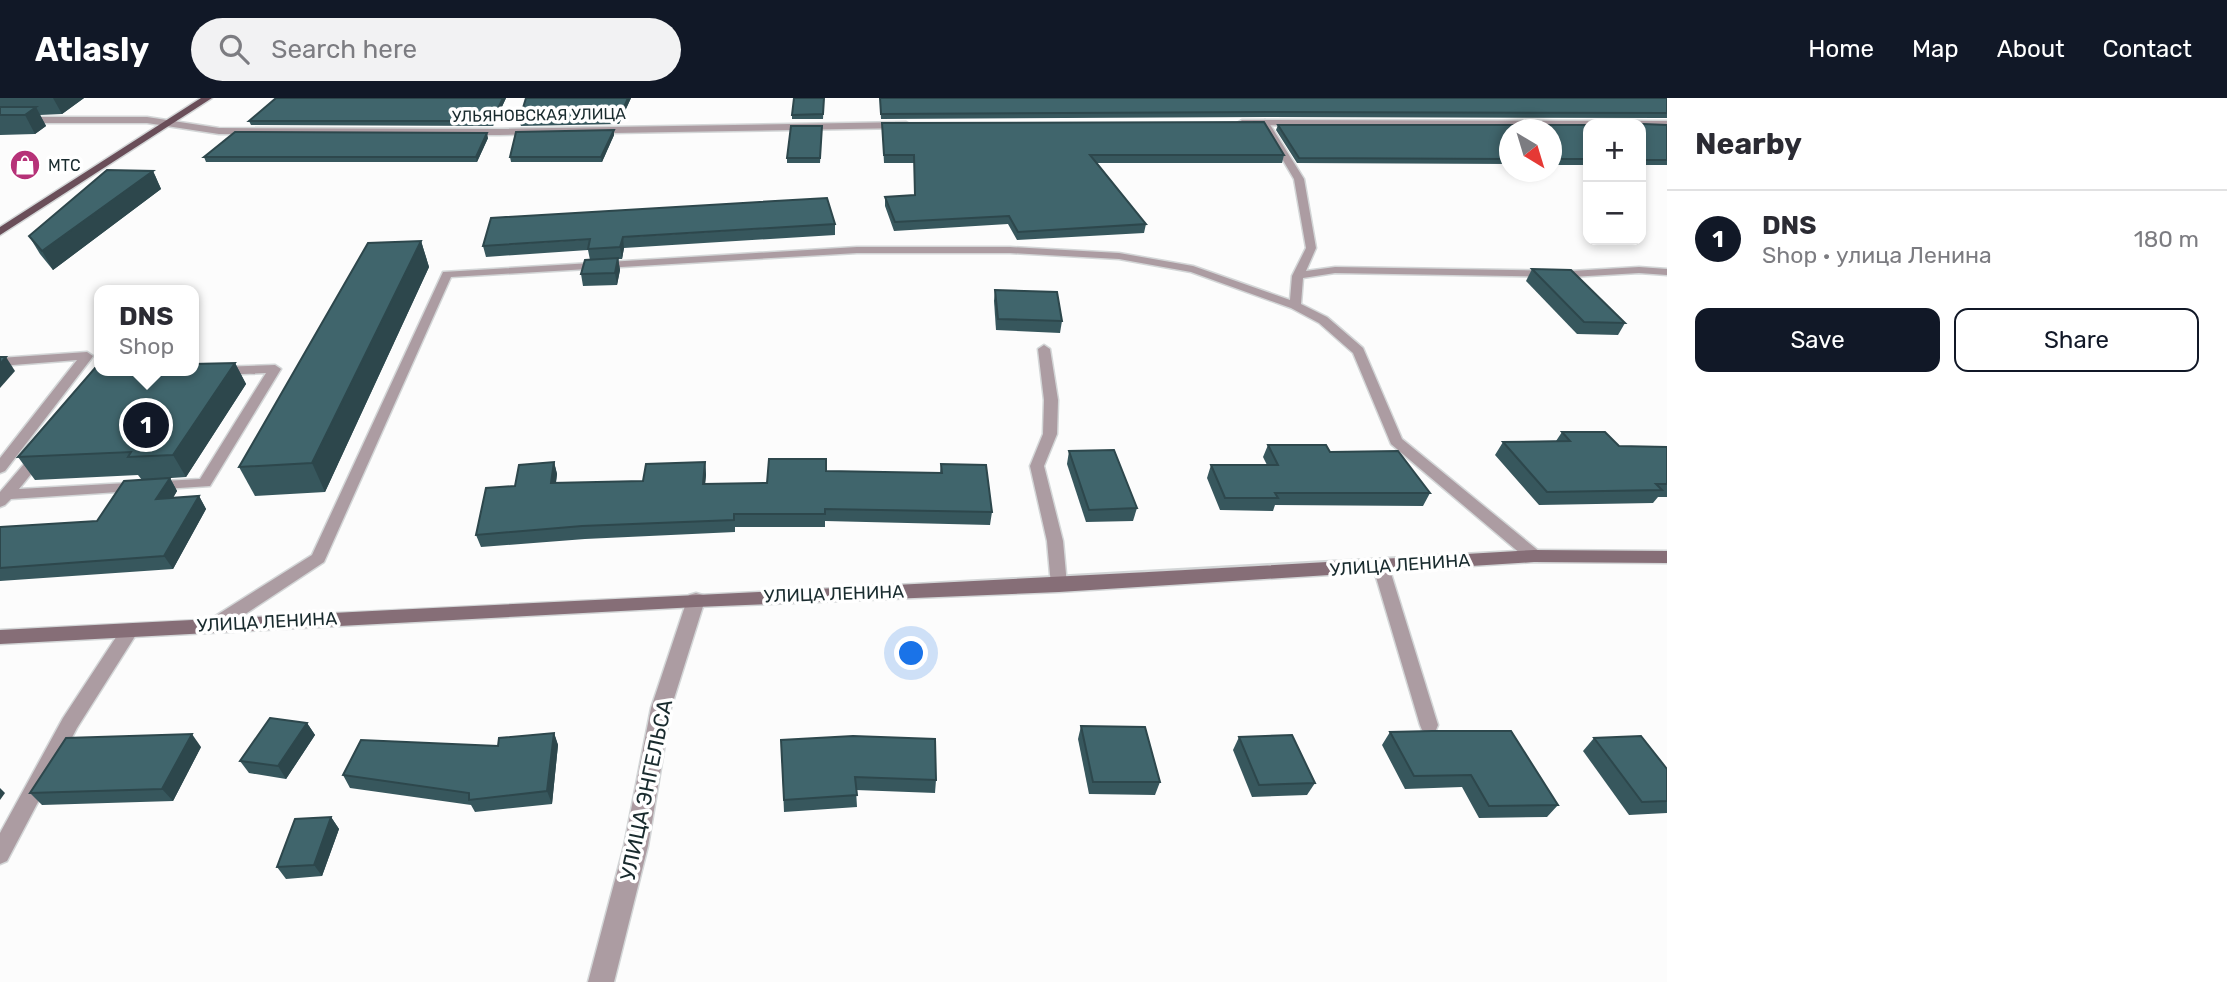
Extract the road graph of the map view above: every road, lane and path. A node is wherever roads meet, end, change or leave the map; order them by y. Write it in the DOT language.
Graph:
graph roads {
  1 [pos="207,98"];
  2 [pos="0,120"];
  3 [pos="169,123"];
  4 [pos="1237,123"];
  5 [pos="1265,123"];
  6 [pos="1667,124"];
  7 [pos="919,125"];
  8 [pos="0,232"];
  9 [pos="1667,272"];
  10 [pos="1297,276"];
  11 [pos="1295,306"];
  12 [pos="1044,349"];
  13 [pos="0,362"];
  14 [pos="199,371"];
  15 [pos="49,444"];
  16 [pos="0,468"];
  17 [pos="4,498"];
  18 [pos="1534,556"];
  19 [pos="1667,557"];
  20 [pos="1381,567"];
  21 [pos="1059,585"];
  22 [pos="696,600"];
  23 [pos="215,625"];
  24 [pos="130,630"];
  25 [pos="0,637"];
  26 [pos="1429,725"];
  27 [pos="0,854"];
  28 [pos="601,982"];
  1 -- 3 [label="main road"];
  2 -- 3 [label="street, УЛЬЯНОВСКАЯ УЛИЦА"];
  3 -- 7 [label="street, УЛЬЯНОВСКАЯ УЛИЦА"];
  3 -- 8 [label="main road"];
  4 -- 5 [label="street"];
  5 -- 6 [label="street"];
  5 -- 10 [label="lane"];
  9 -- 10 [label="lane"];
  10 -- 11 [label="lane"];
  11 -- 18 [label="lane"];
  11 -- 23 [label="lane"];
  12 -- 21 [label="lane"];
  13 -- 16 [label="lane"];
  14 -- 17 [label="lane"];
  15 -- 17 [label="lane"];
  18 -- 19 [label="main road, УЛИЦА ЛЕНИНА"];
  18 -- 20 [label="main road, УЛИЦА ЛЕНИНА"];
  20 -- 21 [label="main road, УЛИЦА ЛЕНИНА"];
  20 -- 26 [label="lane"];
  21 -- 22 [label="main road, УЛИЦА ЛЕНИНА"];
  22 -- 23 [label="main road, УЛИЦА ЛЕНИНА"];
  22 -- 28 [label="street, УЛИЦА ЭНГЕЛЬСА"];
  23 -- 24 [label="main road, УЛИЦА ЛЕНИНА"];
  24 -- 25 [label="main road, УЛИЦА ЛЕНИНА"];
  24 -- 27 [label="lane"];
}
